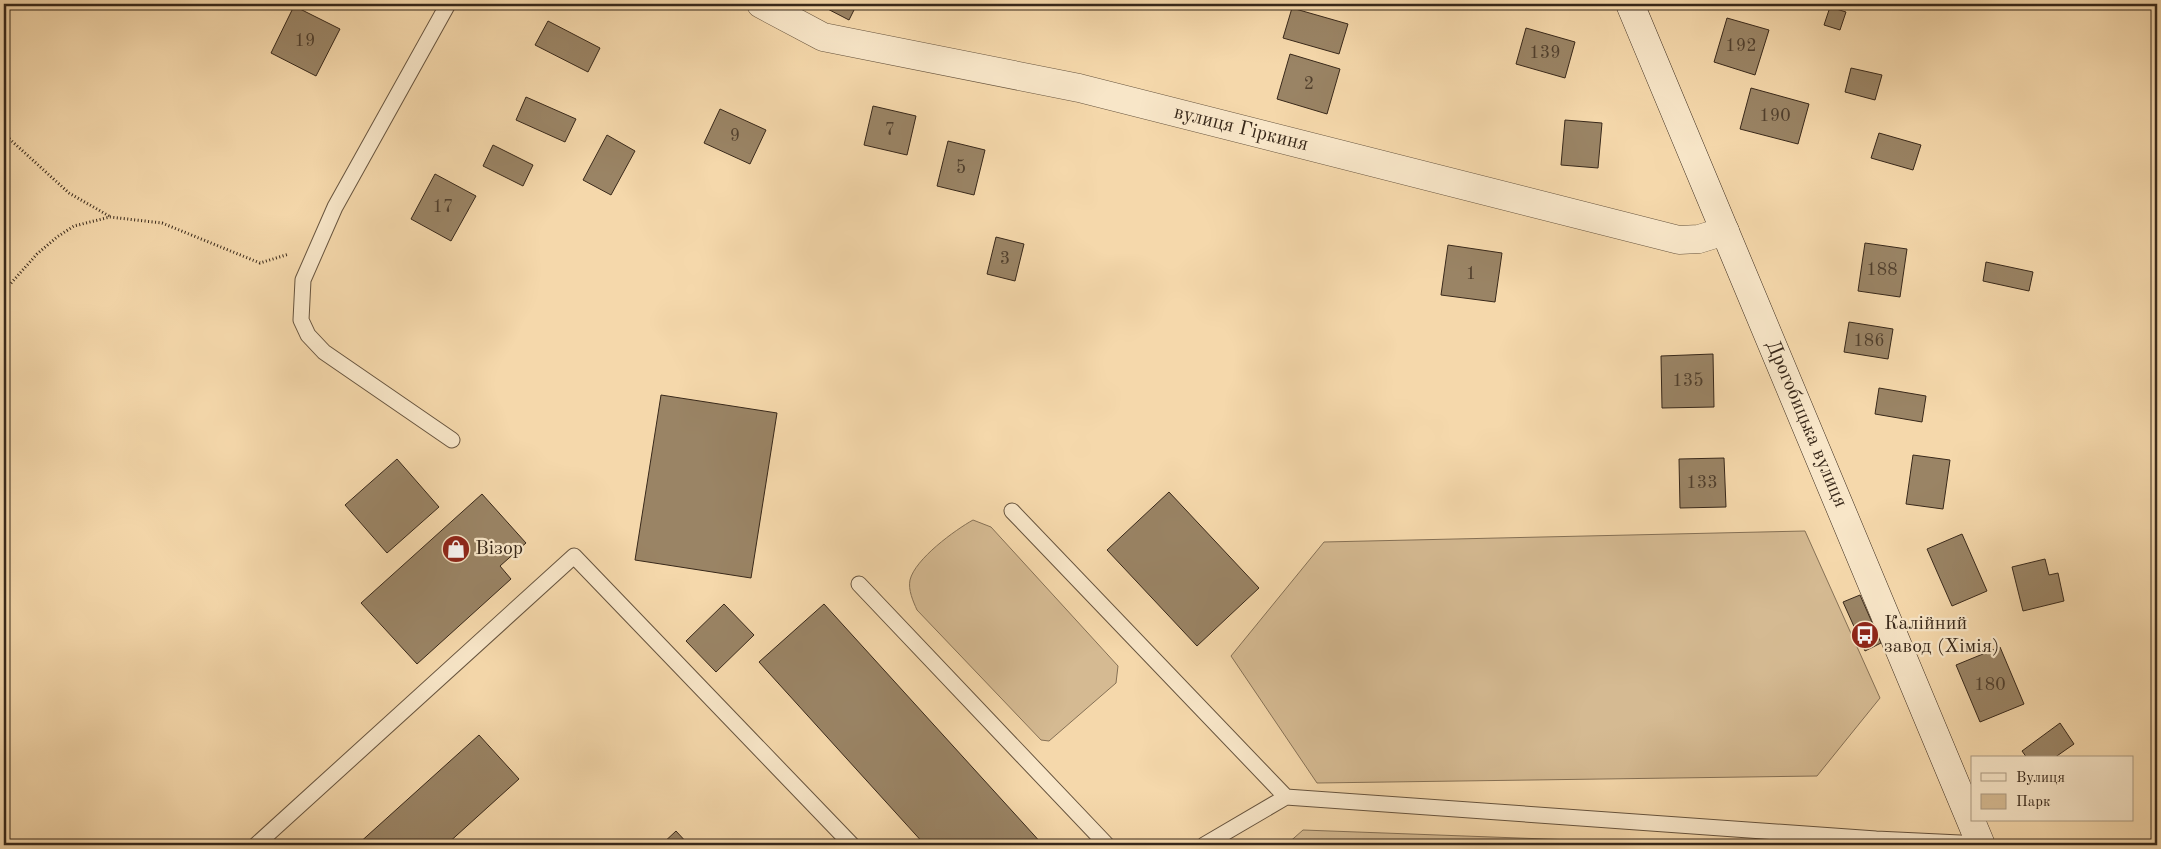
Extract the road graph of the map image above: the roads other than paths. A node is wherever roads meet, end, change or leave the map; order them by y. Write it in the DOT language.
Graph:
graph roads {
  1 [pos="448,4"];
  2 [pos="761,4"];
  3 [pos="1630,4"];
  4 [pos="1725,231"];
  5 [pos="452,440"];
  6 [pos="1012,511"];
  7 [pos="859,584"];
  8 [pos="1286,797"];
  9 [pos="1971,821"];
  10 [pos="1971,822"];
  11 [pos="256,845"];
  12 [pos="852,845"];
  13 [pos="1107,845"];
  14 [pos="1204,845"];
  15 [pos="1981,845"];
  1 -- 5 [label="lane"];
  2 -- 4 [label="street, вулиця Гіркиня"];
  3 -- 4 [label="street, Дрогобицька вулиця"];
  4 -- 9 [label="street, Дрогобицька вулиця"];
  6 -- 8 [label="lane"];
  7 -- 13 [label="lane"];
  8 -- 14 [label="lane"];
  8 -- 15 [label="lane"];
  10 -- 15 [label="street, Дрогобицька вулиця"];
  11 -- 12 [label="lane"];
}
